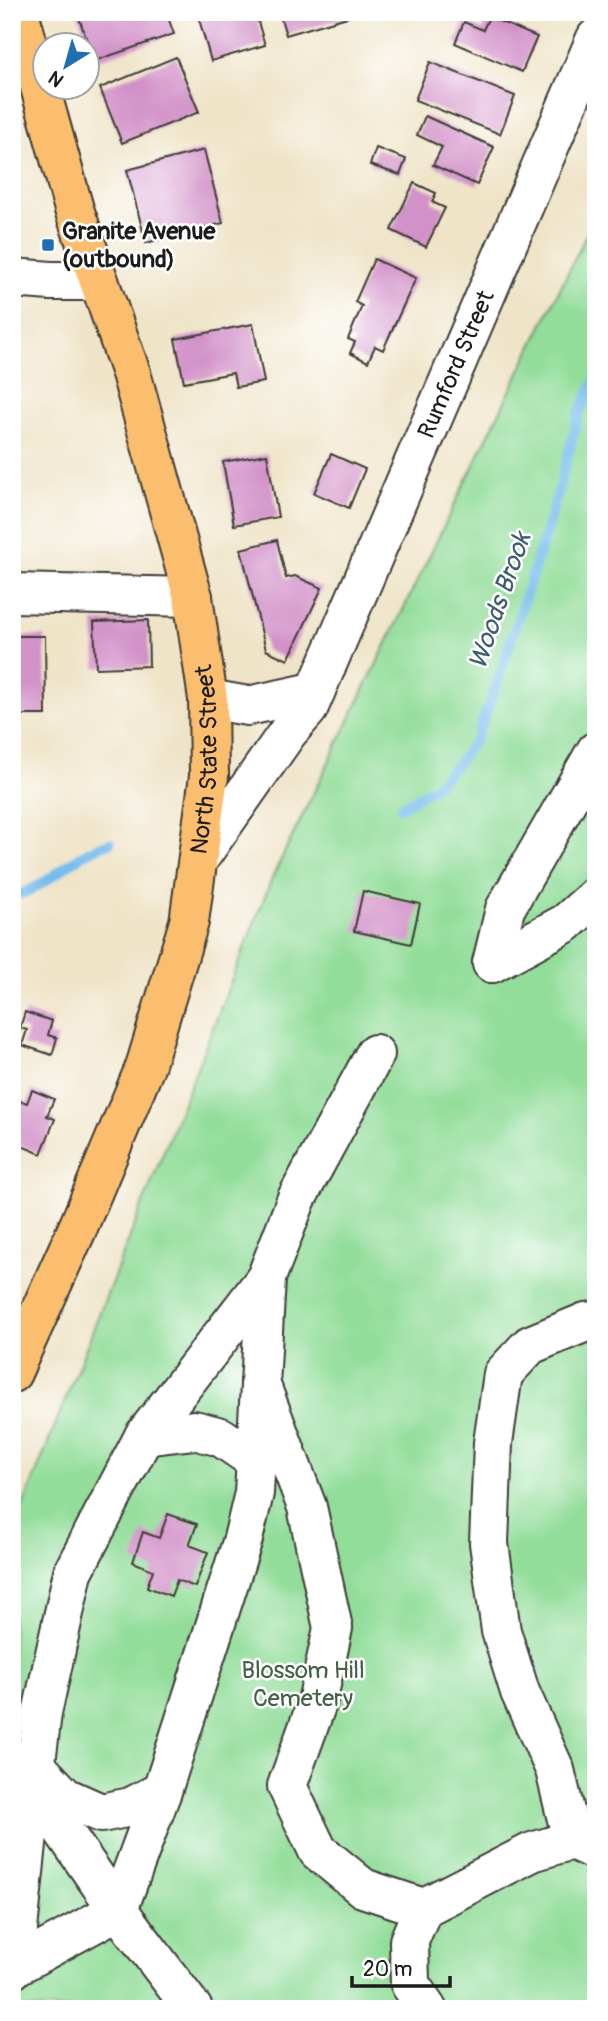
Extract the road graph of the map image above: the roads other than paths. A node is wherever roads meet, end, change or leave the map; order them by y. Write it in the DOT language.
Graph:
graph roads {
  1 [pos="19,12"];
  2 [pos="596,38"];
  3 [pos="24,69"];
  4 [pos="12,278"];
  5 [pos="99,281"];
  6 [pos="12,593"];
  7 [pos="194,597"];
  8 [pos="313,692"];
  9 [pos="208,699"];
  10 [pos="596,751"];
  11 [pos="198,860"];
  12 [pos="596,896"];
  13 [pos="374,1054"];
  14 [pos="266,1278"];
  15 [pos="596,1321"];
  16 [pos="12,1373"];
  17 [pos="260,1383"];
  18 [pos="144,1436"];
  19 [pos="256,1461"];
  20 [pos="34,1776"];
  21 [pos="162,1791"];
  22 [pos="584,1846"];
  23 [pos="423,1908"];
  24 [pos="118,1910"];
  25 [pos="147,1948"];
  26 [pos="13,1969"];
  27 [pos="168,2009"];
  28 [pos="193,2009"];
  29 [pos="427,2009"];
  1 -- 3 [label="main road, North State Street"];
  2 -- 8 [label="street, Rumford Street"];
  3 -- 5 [label="main road, North State Street"];
  4 -- 5 [label="street"];
  5 -- 7 [label="main road, North State Street"];
  6 -- 7 [label="street"];
  7 -- 9 [label="main road, North State Street"];
  8 -- 9 [label="street"];
  8 -- 11 [label="street, Rumford Street"];
  9 -- 11 [label="main road, North State Street"];
  10 -- 12 [label="street"];
  11 -- 16 [label="main road, North State Street"];
  13 -- 14 [label="street"];
  14 -- 17 [label="street"];
  14 -- 18 [label="street"];
  15 -- 22 [label="street"];
  17 -- 19 [label="street"];
  17 -- 23 [label="street"];
  18 -- 19 [label="street"];
  18 -- 20 [label="street"];
  19 -- 21 [label="street"];
  20 -- 21 [label="street"];
  20 -- 24 [label="street"];
  20 -- 26 [label="street"];
  21 -- 24 [label="street"];
  22 -- 23 [label="street"];
  23 -- 29 [label="street"];
  24 -- 25 [label="street"];
  24 -- 26 [label="street"];
  25 -- 27 [label="street"];
  25 -- 28 [label="street"];
}
